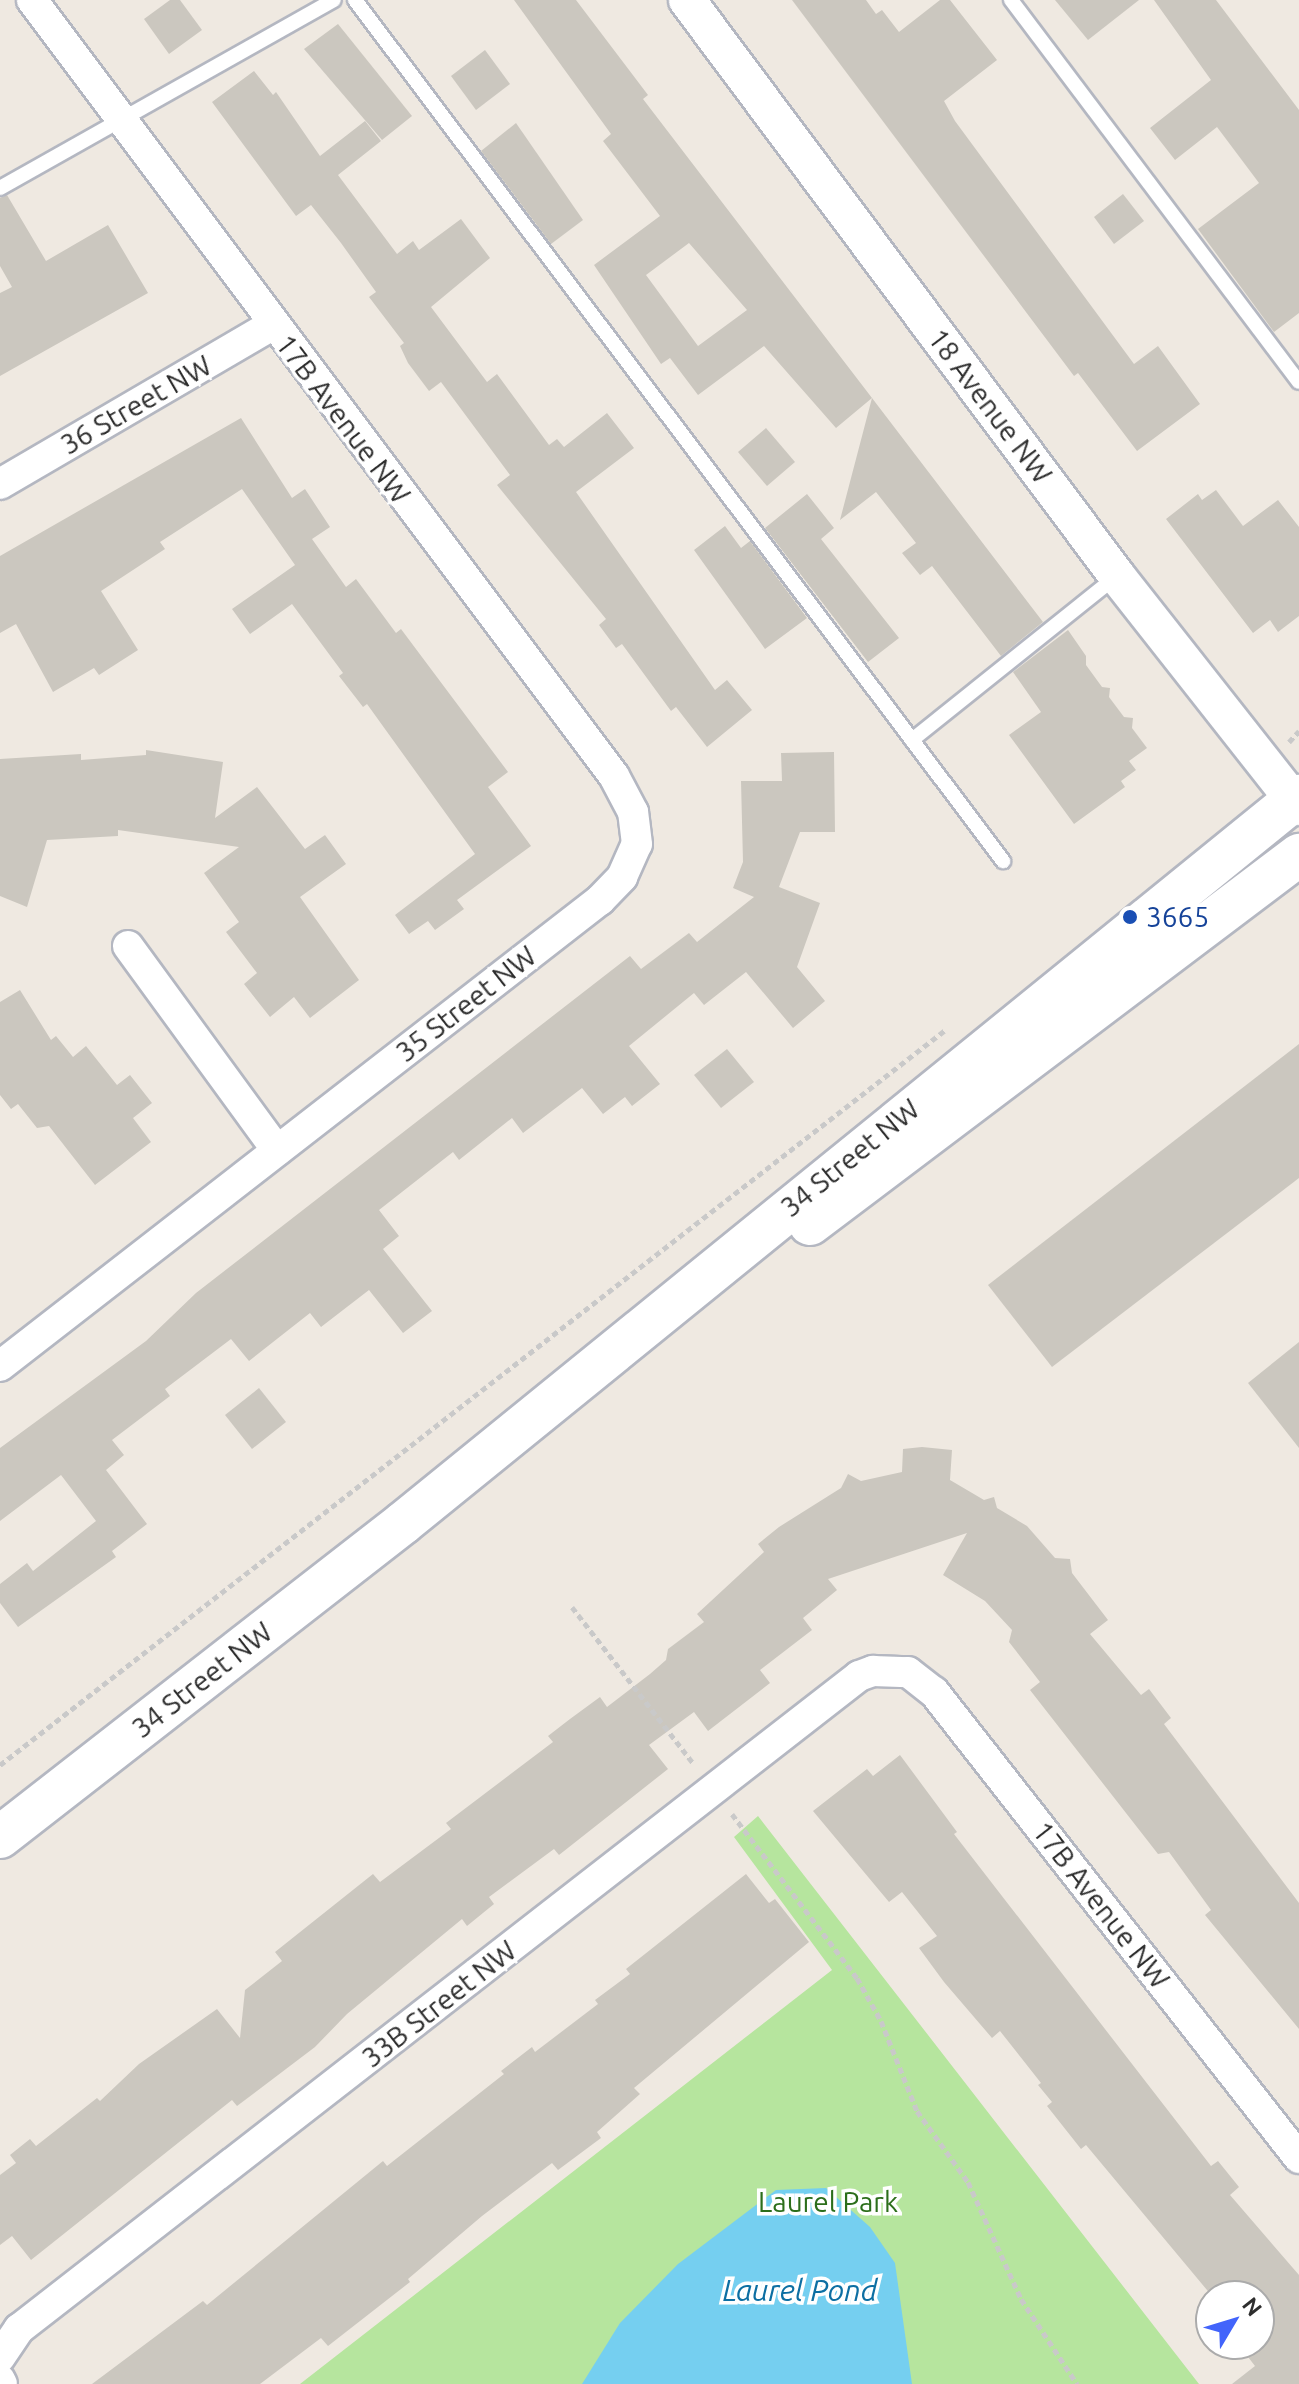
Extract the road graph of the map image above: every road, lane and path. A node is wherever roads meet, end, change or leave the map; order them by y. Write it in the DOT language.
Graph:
graph roads {
  1 [pos="32,0"];
  2 [pos="334,0"];
  3 [pos="355,0"];
  4 [pos="687,0"];
  5 [pos="1011,0"];
  6 [pos="122,120"];
  7 [pos="0,188"];
  8 [pos="272,325"];
  9 [pos="1299,382"];
  10 [pos="0,484"];
  11 [pos="1117,576"];
  12 [pos="912,740"];
  13 [pos="1297,801"];
  14 [pos="637,844"];
  15 [pos="1299,855"];
  16 [pos="1003,861"];
  17 [pos="128,946"];
  18 [pos="953,1024"];
  19 [pos="277,1150"];
  20 [pos="0,1366"];
  21 [pos="403,1523"];
  22 [pos="572,1607"];
  23 [pos="890,1669"];
  24 [pos="0,1765"];
  25 [pos="695,1766"];
  26 [pos="729,1810"];
  27 [pos="0,1837"];
  28 [pos="1299,2158"];
  29 [pos="0,2357"];
  30 [pos="1077,2384"];
  1 -- 6 [label="street, 17B Avenue NW"];
  2 -- 6 [label="lane"];
  3 -- 12 [label="lane"];
  4 -- 11 [label="street, 18 Avenue NW"];
  5 -- 9 [label="lane"];
  6 -- 7 [label="lane"];
  6 -- 8 [label="street, 17B Avenue NW"];
  8 -- 10 [label="street, 36 Street NW"];
  8 -- 14 [label="street, 17B Avenue NW"];
  11 -- 12 [label="lane"];
  11 -- 13 [label="street, 18 Avenue NW"];
  12 -- 16 [label="lane"];
  13 -- 21 [label="main road, 34 Street NW"];
  14 -- 19 [label="street, 35 Street NW"];
  15 -- 21 [label="main road, 34 Street NW"];
  17 -- 19 [label="street"];
  18 -- 24 [label="path"];
  19 -- 20 [label="street, 35 Street NW"];
  21 -- 27 [label="main road, 34 Street NW"];
  22 -- 25 [label="path"];
  23 -- 28 [label="street, 17B Avenue NW"];
  23 -- 29 [label="street, 33B Street NW"];
  26 -- 30 [label="path"];
}
